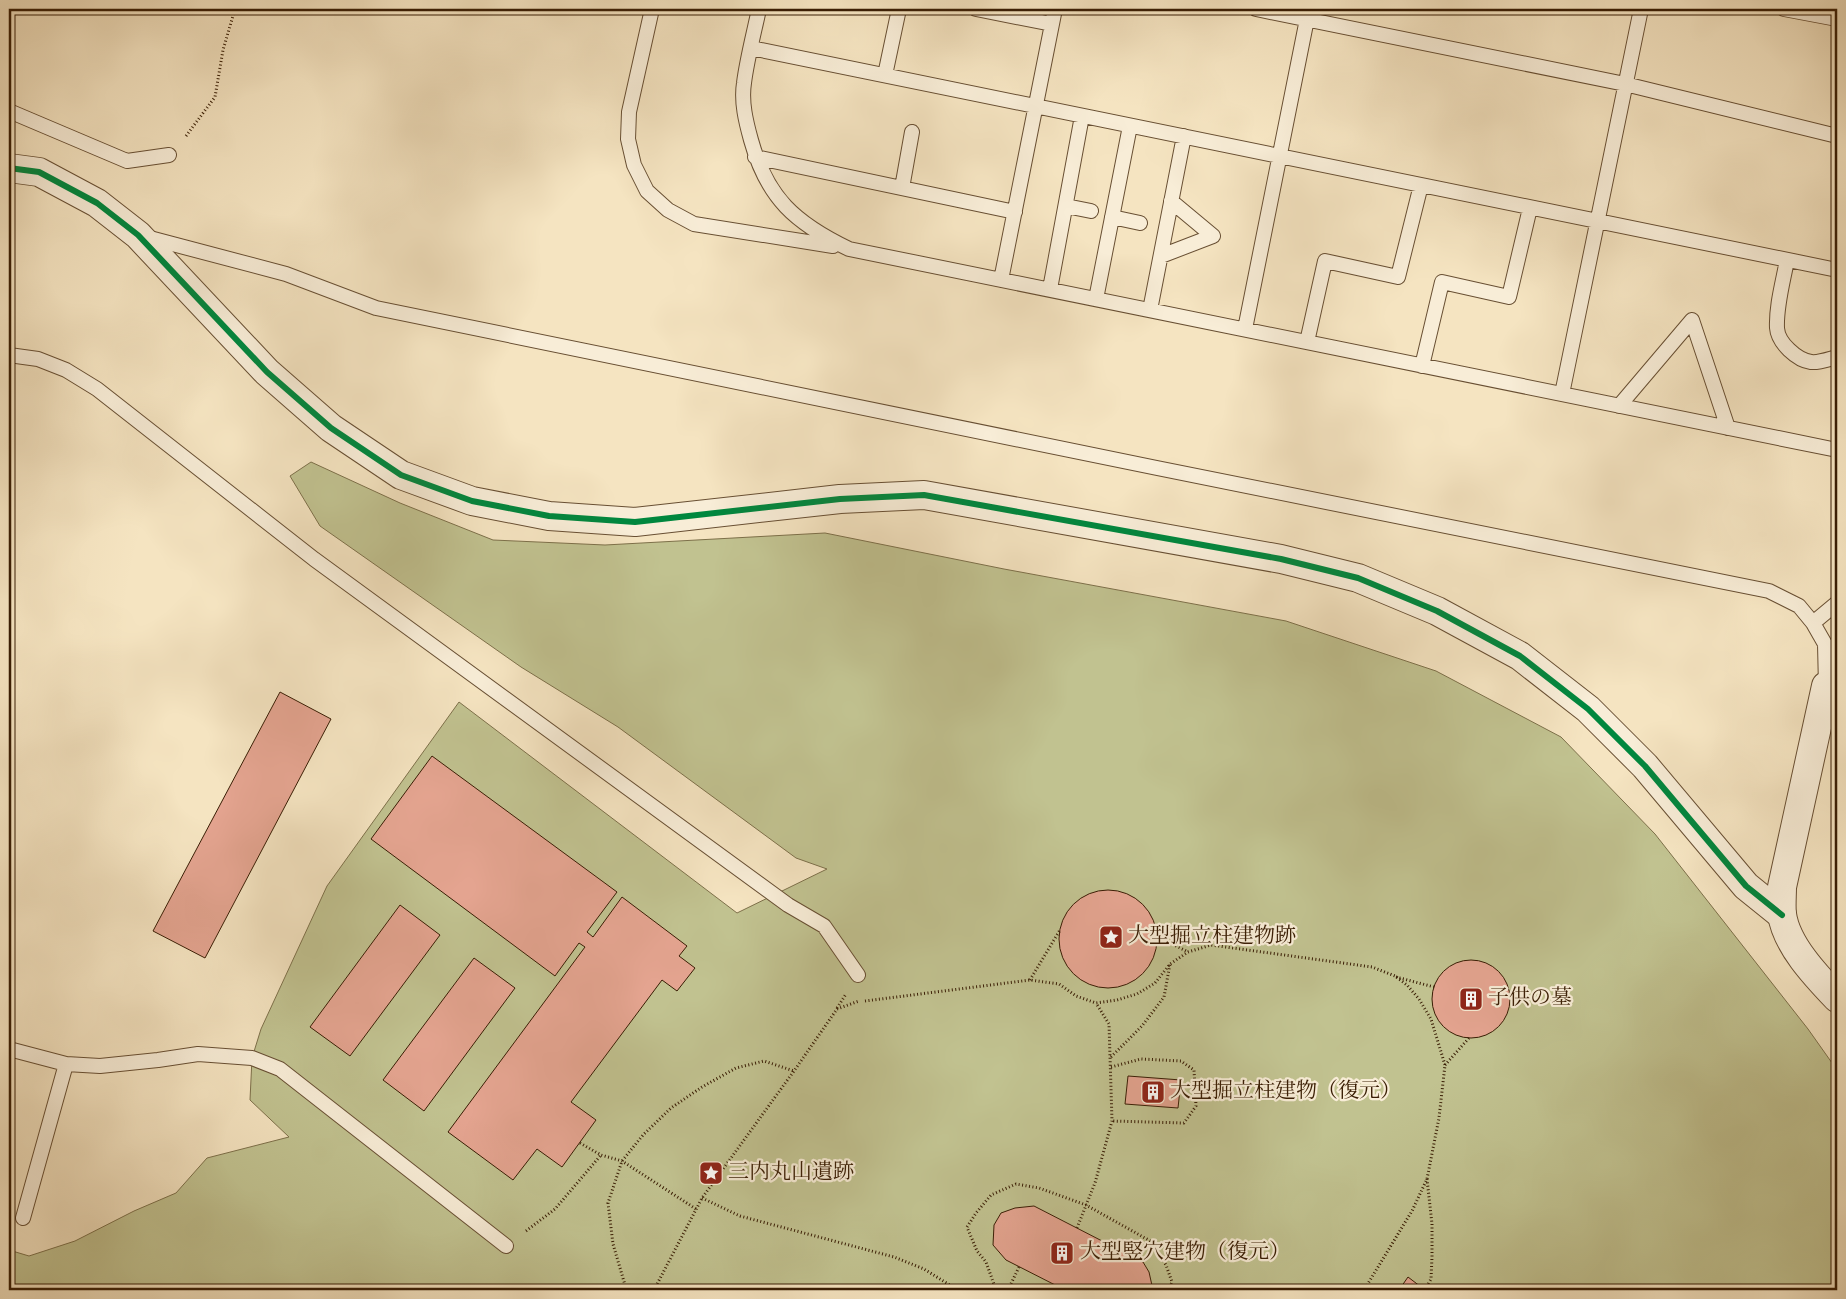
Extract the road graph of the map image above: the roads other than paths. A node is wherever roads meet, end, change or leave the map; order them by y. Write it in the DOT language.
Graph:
graph roads {
  1 [pos="652,9"];
  2 [pos="759,9"];
  3 [pos="899,9"];
  4 [pos="977,9"];
  5 [pos="1056,9"];
  6 [pos="1256,9"];
  7 [pos="1641,9"];
  8 [pos="1784,9"];
  9 [pos="1308,14"];
  10 [pos="1837,20"];
  11 [pos="1052,24"];
  12 [pos="751,48"];
  13 [pos="885,75"];
  14 [pos="1625,84"];
  15 [pos="1036,106"];
  16 [pos="9,111"];
  17 [pos="1082,116"];
  18 [pos="1130,126"];
  19 [pos="912,132"];
  20 [pos="1184,136"];
  21 [pos="1837,136"];
  22 [pos="169,155"];
  23 [pos="1280,156"];
  24 [pos="755,157"];
  25 [pos="9,168"];
  26 [pos="1421,185"];
  27 [pos="902,188"];
  28 [pos="1171,201"];
  29 [pos="1066,206"];
  30 [pos="1530,208"];
  31 [pos="1015,212"];
  32 [pos="1091,212"];
  33 [pos="1112,218"];
  34 [pos="1597,221"];
  35 [pos="1140,223"];
  36 [pos="138,235"];
  37 [pos="849,249"];
  38 [pos="1161,256"];
  39 [pos="1787,260"];
  40 [pos="1837,270"];
  41 [pos="1001,280"];
  42 [pos="1050,289"];
  43 [pos="1096,299"];
  44 [pos="1150,310"];
  45 [pos="1245,329"];
  46 [pos="1307,342"];
  47 [pos="9,355"];
  48 [pos="1837,357"];
  49 [pos="1422,366"];
  50 [pos="1562,394"];
  51 [pos="1619,406"];
  52 [pos="1728,428"];
  53 [pos="1835,451"];
  54 [pos="1837,603"];
  55 [pos="1814,623"];
  56 [pos="1831,689"];
  57 [pos="1782,915"];
  58 [pos="858,975"];
  59 [pos="1837,998"];
  60 [pos="9,1049"];
  61 [pos="66,1064"];
  62 [pos="23,1218"];
  63 [pos="506,1246"];
  1 -- 37 [label="lane"];
  2 -- 12 [label="lane"];
  3 -- 13 [label="lane"];
  4 -- 11 [label="lane"];
  5 -- 11 [label="lane"];
  6 -- 9 [label="lane"];
  7 -- 14 [label="lane"];
  8 -- 10 [label="lane"];
  9 -- 14 [label="lane"];
  9 -- 23 [label="lane"];
  11 -- 15 [label="lane"];
  12 -- 13 [label="lane"];
  12 -- 24 [label="lane"];
  13 -- 15 [label="lane"];
  14 -- 21 [label="lane"];
  14 -- 34 [label="lane"];
  15 -- 17 [label="lane"];
  15 -- 31 [label="lane"];
  16 -- 22 [label="lane"];
  17 -- 18 [label="lane"];
  17 -- 29 [label="lane"];
  18 -- 20 [label="lane"];
  18 -- 33 [label="lane"];
  19 -- 27 [label="lane"];
  20 -- 23 [label="lane"];
  20 -- 28 [label="lane"];
  23 -- 26 [label="lane"];
  23 -- 45 [label="lane"];
  24 -- 27 [label="lane"];
  24 -- 37 [label="lane"];
  25 -- 36 [label="street"];
  26 -- 30 [label="lane"];
  26 -- 46 [label="lane"];
  27 -- 31 [label="lane"];
  28 -- 38 [label="lane"];
  28 -- 38 [label="lane"];
  29 -- 32 [label="lane"];
  29 -- 42 [label="lane"];
  30 -- 34 [label="lane"];
  30 -- 49 [label="lane"];
  31 -- 41 [label="lane"];
  33 -- 35 [label="lane"];
  33 -- 43 [label="lane"];
  34 -- 39 [label="lane"];
  34 -- 50 [label="lane"];
  36 -- 55 [label="lane"];
  36 -- 57 [label="street"];
  37 -- 41 [label="lane"];
  38 -- 44 [label="lane"];
  39 -- 40 [label="lane"];
  39 -- 48 [label="lane"];
  41 -- 42 [label="lane"];
  42 -- 43 [label="lane"];
  43 -- 44 [label="lane"];
  44 -- 45 [label="lane"];
  45 -- 46 [label="lane"];
  46 -- 49 [label="lane"];
  47 -- 58 [label="lane"];
  49 -- 50 [label="lane"];
  50 -- 51 [label="lane"];
  51 -- 52 [label="lane"];
  51 -- 52 [label="lane"];
  52 -- 53 [label="lane"];
  54 -- 55 [label="lane"];
  55 -- 56 [label="lane"];
  56 -- 57 [label="street"];
  57 -- 59 [label="street"];
  60 -- 61 [label="lane"];
  61 -- 62 [label="lane"];
  61 -- 63 [label="lane"];
}
